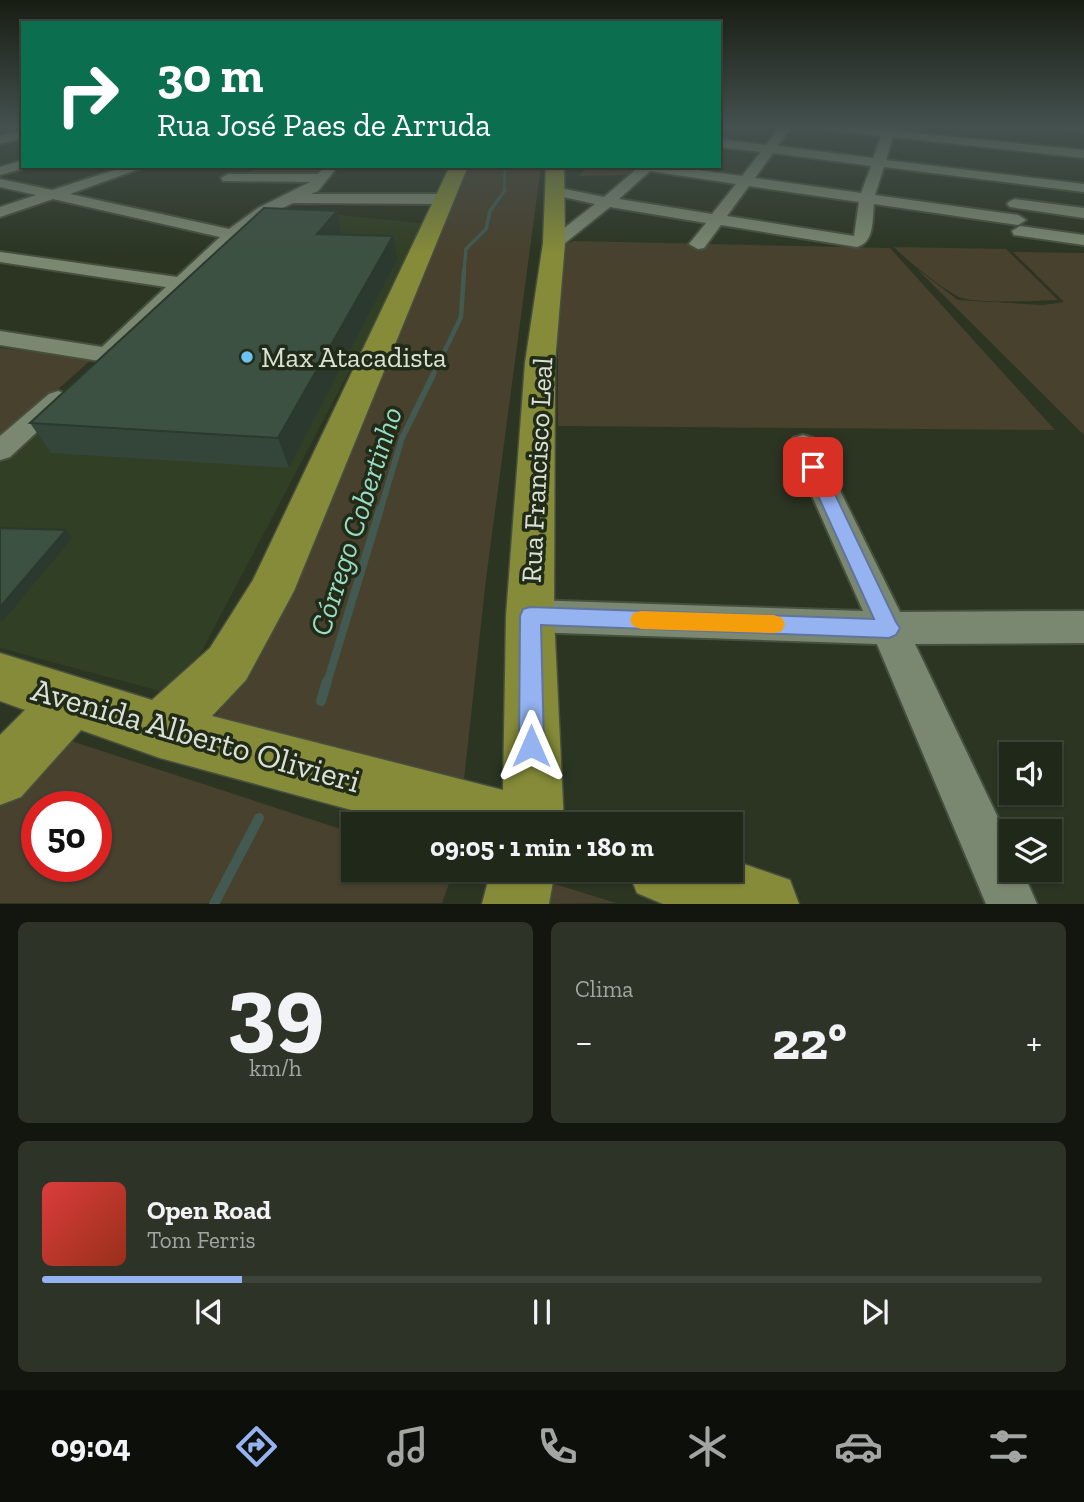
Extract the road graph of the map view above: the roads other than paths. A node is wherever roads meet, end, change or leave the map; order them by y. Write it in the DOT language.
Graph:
graph roads {
  1 [pos="132,169"];
  2 [pos="249,169"];
  3 [pos="555,169"];
  4 [pos="645,169"];
  5 [pos="663,169"];
  6 [pos="754,169"];
  7 [pos="878,169"];
  8 [pos="935,169"];
  9 [pos="1007,169"];
  10 [pos="328,172"];
  11 [pos="1009,179"];
  12 [pos="746,181"];
  13 [pos="452,182"];
  14 [pos="0,183"];
  15 [pos="1084,188"];
  16 [pos="55,195"];
  17 [pos="555,196"];
  18 [pos="867,198"];
  19 [pos="288,199"];
  20 [pos="607,202"];
  21 [pos="0,212"];
  22 [pos="1084,213"];
  23 [pos="715,220"];
  24 [pos="1018,225"];
  25 [pos="560,234"];
  26 [pos="232,235"];
  27 [pos="1084,240"];
  28 [pos="698,244"];
  29 [pos="0,257"];
  30 [pos="178,283"];
  31 [pos="0,338"];
  32 [pos="106,355"];
  33 [pos="803,444"];
  34 [pos="0,451"];
  35 [pos="530,616"];
  36 [pos="1084,627"];
  37 [pos="889,628"];
  38 [pos="0,677"];
  39 [pos="70,702"];
  40 [pos="160,730"];
  41 [pos="0,776"];
  42 [pos="469,812"];
  43 [pos="533,812"];
  44 [pos="520,882"];
  45 [pos="697,882"];
  46 [pos="514,904"];
  47 [pos="766,904"];
  48 [pos="1012,904"];
  1 -- 16 [label="street"];
  2 -- 10 [label="street"];
  3 -- 17 [label="main road, Rua Francisco Leal"];
  4 -- 20 [label="street"];
  5 -- 12 [label="street"];
  6 -- 12 [label="street"];
  7 -- 18 [label="street"];
  8 -- 11 [label="street"];
  9 -- 11 [label="street"];
  10 -- 19 [label="street"];
  11 -- 15 [label="street"];
  11 -- 24 [label="street"];
  12 -- 18 [label="street"];
  12 -- 23 [label="street"];
  13 -- 19 [label="street"];
  13 -- 40 [label="main road"];
  14 -- 16 [label="street"];
  16 -- 21 [label="street"];
  16 -- 26 [label="street"];
  17 -- 20 [label="street"];
  17 -- 25 [label="main road, Rua Francisco Leal"];
  18 -- 23 [label="street"];
  18 -- 24 [label="street"];
  19 -- 26 [label="street"];
  20 -- 23 [label="street"];
  20 -- 25 [label="street"];
  22 -- 24 [label="street"];
  23 -- 28 [label="street"];
  24 -- 27 [label="street"];
  25 -- 35 [label="main road, Rua Francisco Leal"];
  26 -- 30 [label="street"];
  29 -- 30 [label="street"];
  30 -- 32 [label="street"];
  31 -- 32 [label="street"];
  32 -- 34 [label="street"];
  33 -- 37 [label="street"];
  35 -- 37 [label="street"];
  35 -- 43 [label="main road, Rua Francisco Leal"];
  36 -- 37 [label="street"];
  37 -- 48 [label="street"];
  38 -- 39 [label="main road, Avenida Alberto Olivieri"];
  39 -- 40 [label="main road, Avenida Alberto Olivieri"];
  39 -- 41 [label="main road"];
  40 -- 42 [label="main road, Avenida Alberto Olivieri"];
  44 -- 46 [label="main road"];
  45 -- 47 [label="main road"];
}
